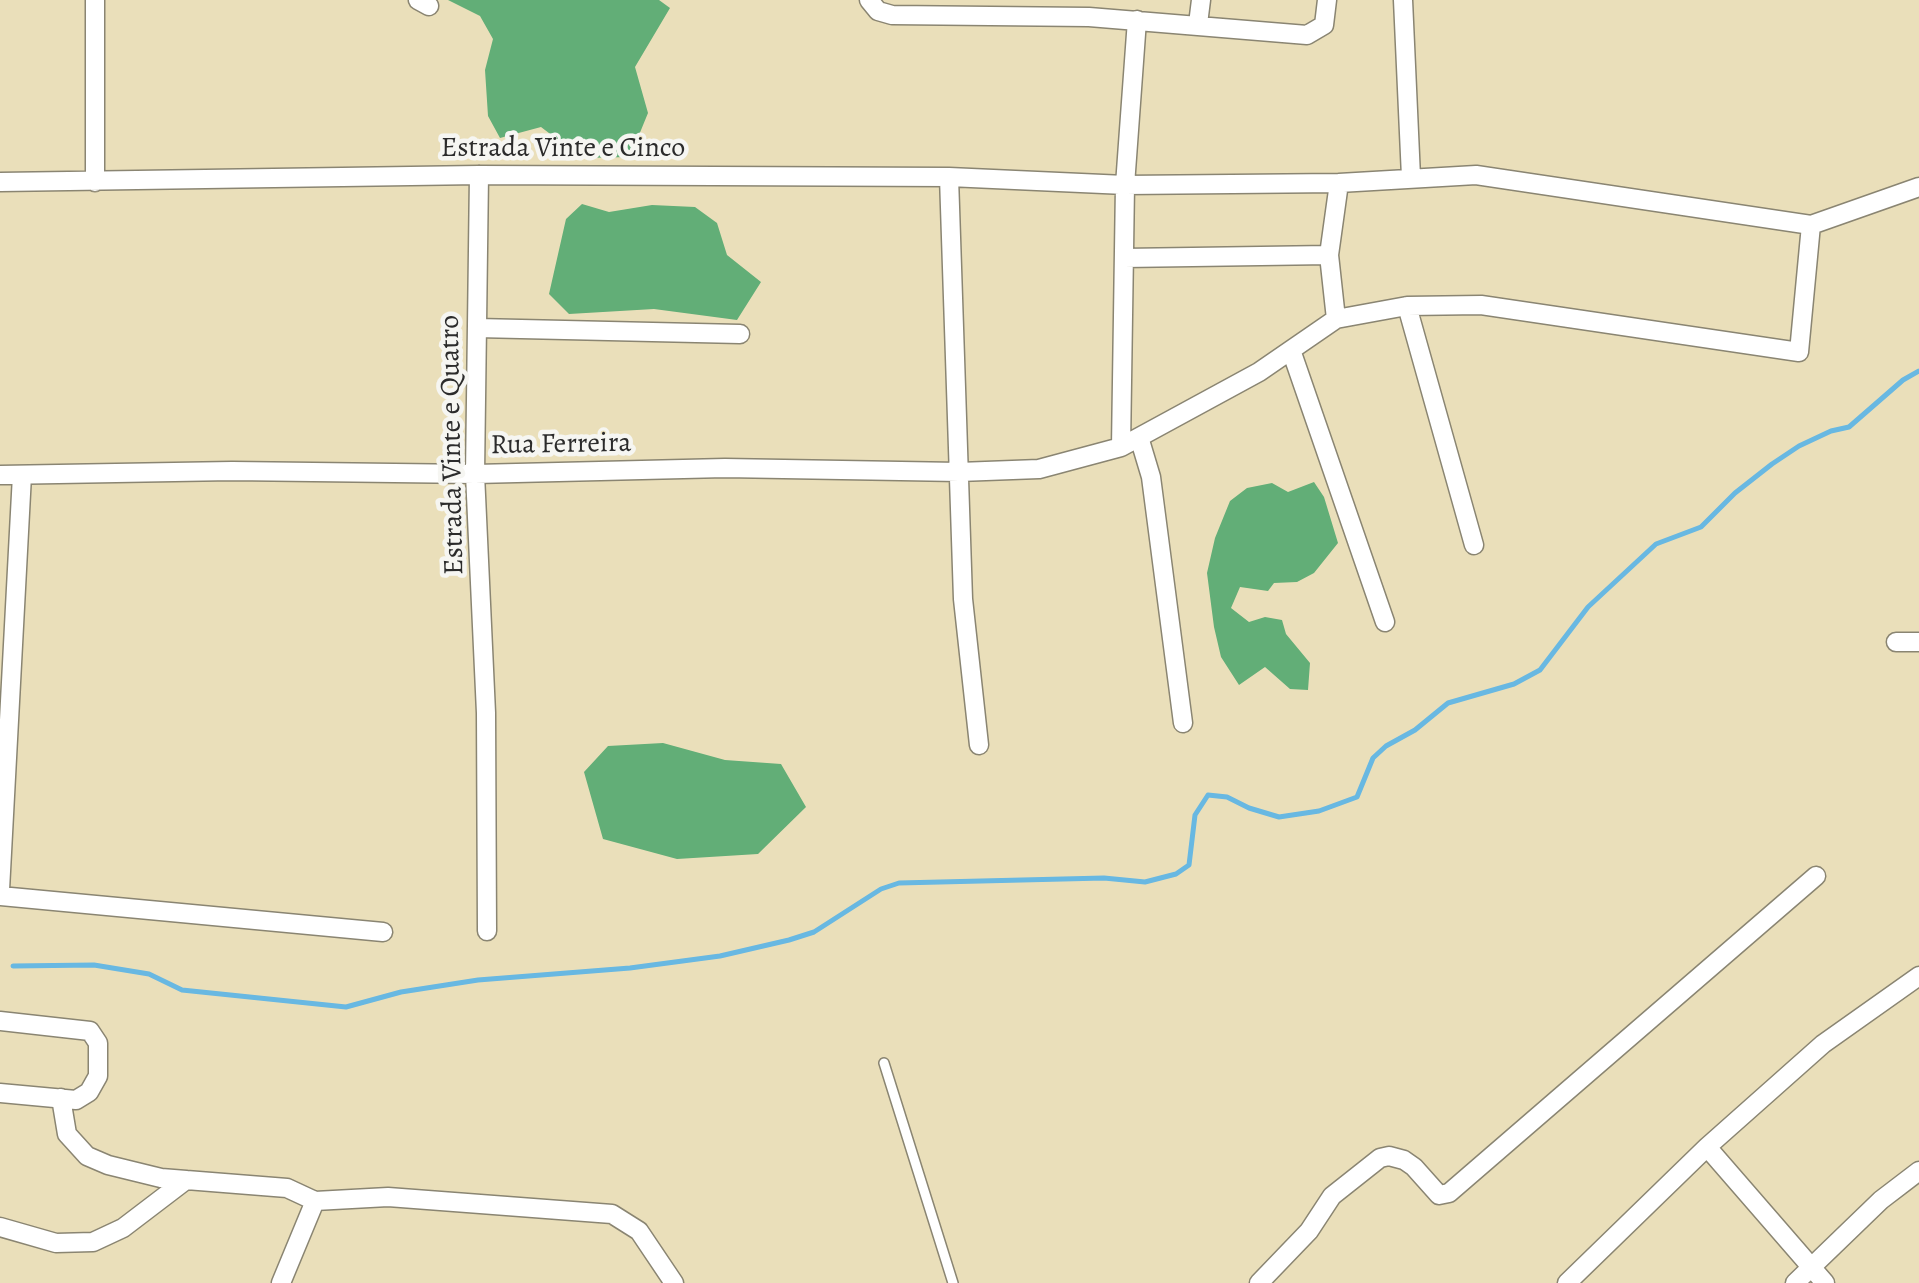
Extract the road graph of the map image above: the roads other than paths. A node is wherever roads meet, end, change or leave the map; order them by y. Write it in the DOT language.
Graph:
graph roads {
  1 [pos="95,0"];
  2 [pos="869,0"];
  3 [pos="1201,0"];
  4 [pos="1327,0"];
  5 [pos="1403,0"];
  6 [pos="1048,8"];
  7 [pos="1137,20"];
  8 [pos="1198,24"];
  9 [pos="478,175"];
  10 [pos="949,177"];
  11 [pos="1411,177"];
  12 [pos="0,182"];
  13 [pos="95,182"];
  14 [pos="1339,183"];
  15 [pos="1125,185"];
  16 [pos="1919,187"];
  17 [pos="1811,225"];
  18 [pos="1329,255"];
  19 [pos="1124,258"];
  20 [pos="1406,306"];
  21 [pos="1336,318"];
  22 [pos="477,328"];
  23 [pos="740,334"];
  24 [pos="1291,350"];
  25 [pos="1139,437"];
  26 [pos="1121,446"];
  27 [pos="959,472"];
  28 [pos="475,474"];
  29 [pos="0,475"];
  30 [pos="22,475"];
  31 [pos="1474,545"];
  32 [pos="1385,622"];
  33 [pos="1896,642"];
  34 [pos="1919,642"];
  35 [pos="1184,723"];
  36 [pos="979,745"];
  37 [pos="1816,876"];
  38 [pos="0,893"];
  39 [pos="487,931"];
  40 [pos="382,932"];
  41 [pos="1919,976"];
  42 [pos="0,1021"];
  43 [pos="884,1063"];
  44 [pos="0,1093"];
  45 [pos="61,1098"];
  46 [pos="1707,1147"];
  47 [pos="1919,1171"];
  48 [pos="186,1180"];
  49 [pos="315,1201"];
  50 [pos="0,1227"];
  51 [pos="1810,1267"];
  52 [pos="281,1283"];
  53 [pos="674,1283"];
  54 [pos="953,1283"];
  55 [pos="1258,1283"];
  56 [pos="1566,1283"];
  57 [pos="1795,1283"];
  58 [pos="1824,1283"];
  1 -- 13 [label="street"];
  2 -- 6 [label="street"];
  3 -- 8 [label="street"];
  4 -- 8 [label="street"];
  5 -- 11 [label="street"];
  6 -- 7 [label="street"];
  7 -- 8 [label="street"];
  7 -- 15 [label="street"];
  9 -- 10 [label="street, Estrada Vinte e Cinco"];
  9 -- 13 [label="street, Estrada Vinte e Cinco"];
  9 -- 22 [label="street, Estrada Vinte e Quatro"];
  10 -- 15 [label="street, Estrada Vinte e Cinco"];
  10 -- 27 [label="street"];
  11 -- 14 [label="street, Estrada Vinte e Cinco"];
  11 -- 17 [label="street, Estrada Vinte e Cinco"];
  12 -- 13 [label="street, Estrada Vinte e Cinco"];
  14 -- 15 [label="street, Estrada Vinte e Cinco"];
  14 -- 18 [label="street"];
  15 -- 19 [label="street"];
  16 -- 17 [label="street"];
  17 -- 20 [label="street"];
  18 -- 19 [label="street"];
  18 -- 21 [label="street"];
  19 -- 26 [label="street"];
  20 -- 21 [label="street"];
  20 -- 31 [label="street"];
  21 -- 24 [label="street, Rua Ferreira"];
  22 -- 23 [label="street"];
  22 -- 28 [label="street, Estrada Vinte e Quatro"];
  24 -- 25 [label="street, Rua Ferreira"];
  24 -- 32 [label="street"];
  25 -- 26 [label="street, Rua Ferreira"];
  25 -- 35 [label="street"];
  26 -- 27 [label="street, Rua Ferreira"];
  27 -- 28 [label="street, Rua Ferreira"];
  27 -- 36 [label="street"];
  28 -- 30 [label="street, Rua Ferreira"];
  28 -- 39 [label="street, Estrada Vinte e Quatro"];
  29 -- 30 [label="street, Rua Ferreira"];
  30 -- 38 [label="street"];
  33 -- 34 [label="street"];
  37 -- 55 [label="street"];
  38 -- 40 [label="street"];
  41 -- 46 [label="street"];
  42 -- 45 [label="street"];
  43 -- 54 [label="lane"];
  44 -- 45 [label="street"];
  45 -- 48 [label="street"];
  46 -- 51 [label="street"];
  46 -- 56 [label="street"];
  47 -- 51 [label="street"];
  48 -- 49 [label="street"];
  48 -- 50 [label="street"];
  49 -- 52 [label="street"];
  49 -- 53 [label="street"];
  51 -- 57 [label="street"];
  51 -- 58 [label="street"];
}
